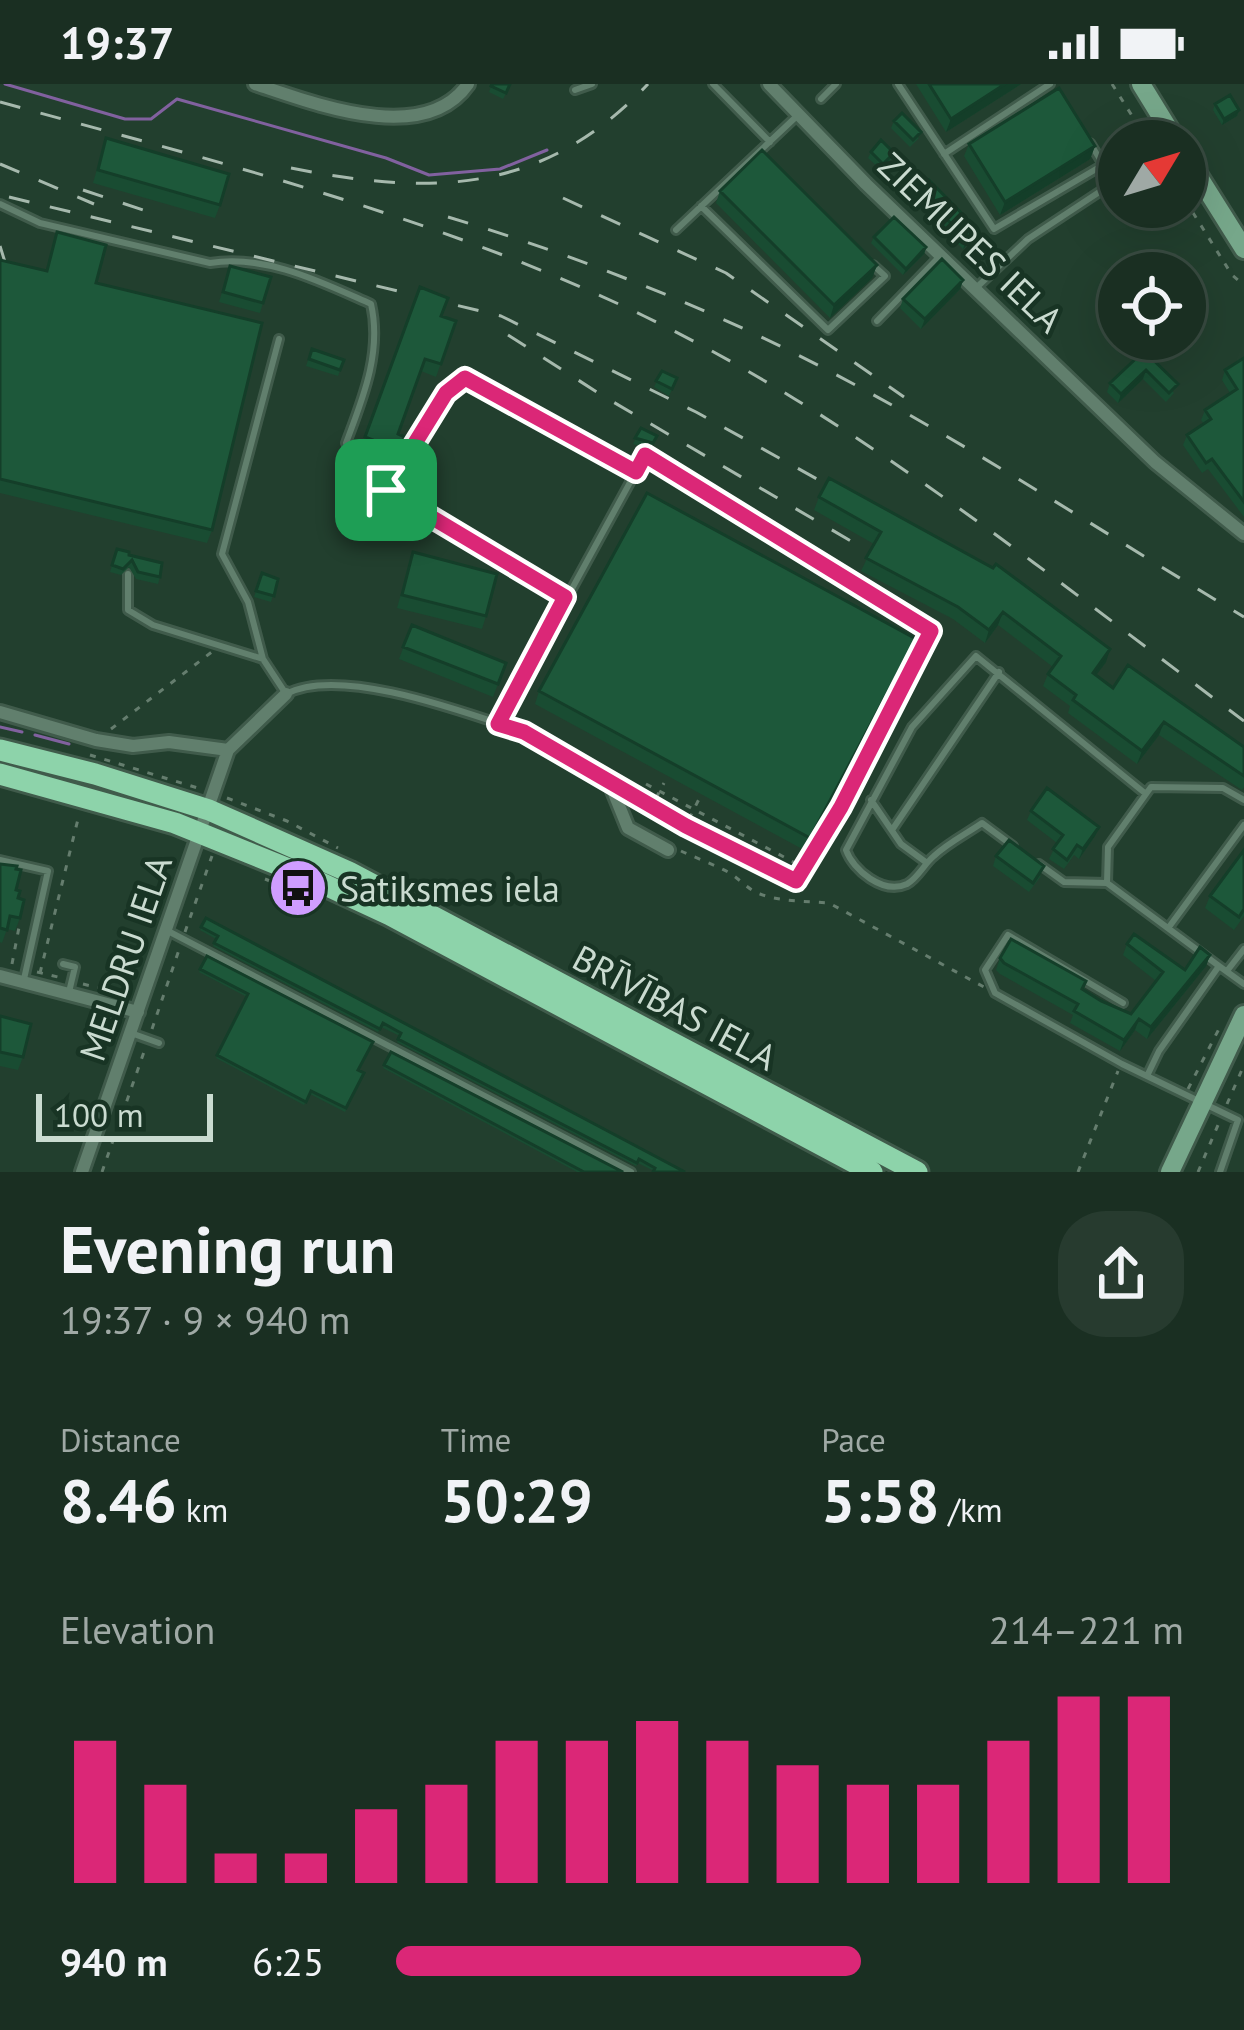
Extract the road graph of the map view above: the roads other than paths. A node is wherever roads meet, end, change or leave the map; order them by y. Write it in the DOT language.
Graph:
graph roads {
  1 [pos="255,84"];
  2 [pos="468,84"];
  3 [pos="592,84"];
  4 [pos="713,84"];
  5 [pos="769,84"];
  6 [pos="836,84"];
  7 [pos="898,84"];
  8 [pos="1050,84"];
  9 [pos="1141,84"];
  10 [pos="575,91"];
  11 [pos="821,99"];
  12 [pos="798,115"];
  13 [pos="1163,120"];
  14 [pos="1078,124"];
  15 [pos="770,142"];
  16 [pos="760,150"];
  17 [pos="944,154"];
  18 [pos="1098,157"];
  19 [pos="776,166"];
  20 [pos="1098,168"];
  21 [pos="1206,188"];
  22 [pos="1098,193"];
  23 [pos="0,204"];
  24 [pos="701,206"];
  25 [pos="676,230"];
  26 [pos="1244,249"];
  27 [pos="940,255"];
  28 [pos="869,260"];
  29 [pos="976,287"];
  30 [pos="877,321"];
  31 [pos="278,339"];
  32 [pos="636,472"];
  33 [pos="386,490"];
  34 [pos="1244,534"];
  35 [pos="128,574"];
  36 [pos="565,597"];
  37 [pos="263,659"];
  38 [pos="999,673"];
  39 [pos="286,694"];
  40 [pos="0,712"];
  41 [pos="498,724"];
  42 [pos="0,750"];
  43 [pos="228,750"];
  44 [pos="0,774"];
  45 [pos="610,781"];
  46 [pos="1146,794"];
  47 [pos="870,800"];
  48 [pos="1244,800"];
  49 [pos="208,810"];
  50 [pos="1244,825"];
  51 [pos="892,830"];
  52 [pos="207,841"];
  53 [pos="1015,847"];
  54 [pos="668,850"];
  55 [pos="1031,859"];
  56 [pos="0,860"];
  57 [pos="927,863"];
  58 [pos="1107,883"];
  59 [pos="1169,927"];
  60 [pos="166,931"];
  61 [pos="1244,949"];
  62 [pos="63,964"];
  63 [pos="1223,968"];
  64 [pos="0,976"];
  65 [pos="24,976"];
  66 [pos="1244,984"];
  67 [pos="70,987"];
  68 [pos="1124,1003"];
  69 [pos="138,1012"];
  70 [pos="1240,1017"];
  71 [pos="123,1034"];
  72 [pos="159,1043"];
  73 [pos="1148,1076"];
  74 [pos="1201,1102"];
  75 [pos="1241,1122"];
  76 [pos="826,1148"];
  77 [pos="82,1172"];
  78 [pos="631,1172"];
  79 [pos="850,1172"];
  80 [pos="872,1172"];
  81 [pos="917,1172"];
  82 [pos="1170,1172"];
  83 [pos="1220,1172"];
  1 -- 2 [label="street"];
  3 -- 10 [label="lane"];
  4 -- 15 [label="lane"];
  5 -- 12 [label="street, ZIEMUPES IELA"];
  6 -- 11 [label="lane"];
  7 -- 17 [label="lane"];
  8 -- 17 [label="lane"];
  9 -- 13 [label="main road"];
  12 -- 15 [label="lane"];
  12 -- 27 [label="street, ZIEMUPES IELA"];
  14 -- 18 [label="lane"];
  15 -- 16 [label="lane"];
  16 -- 19 [label="lane"];
  16 -- 24 [label="lane"];
  17 -- 20 [label="lane"];
  21 -- 26 [label="main road"];
  22 -- 29 [label="lane"];
  23 -- 33 [label="lane"];
  24 -- 25 [label="lane"];
  24 -- 28 [label="lane"];
  27 -- 29 [label="street, ZIEMUPES IELA"];
  27 -- 30 [label="lane"];
  29 -- 34 [label="street, ZIEMUPES IELA"];
  31 -- 37 [label="lane"];
  32 -- 33 [label="lane"];
  32 -- 36 [label="lane"];
  32 -- 45 [label="lane"];
  33 -- 36 [label="lane"];
  35 -- 37 [label="lane"];
  36 -- 41 [label="lane"];
  37 -- 39 [label="lane"];
  38 -- 46 [label="lane"];
  38 -- 47 [label="lane"];
  38 -- 51 [label="lane"];
  39 -- 41 [label="lane"];
  39 -- 43 [label="street"];
  40 -- 43 [label="street"];
  41 -- 45 [label="lane"];
  42 -- 49 [label="highway, BRĪVĪBAS IELA"];
  43 -- 49 [label="street, MELDRU IELA"];
  44 -- 52 [label="highway, BRĪVĪBAS IELA"];
  45 -- 54 [label="street"];
  46 -- 48 [label="lane"];
  46 -- 58 [label="lane"];
  47 -- 51 [label="lane"];
  47 -- 57 [label="lane"];
  49 -- 52 [label="street, MELDRU IELA"];
  49 -- 81 [label="highway, BRĪVĪBAS IELA"];
  50 -- 59 [label="lane"];
  51 -- 57 [label="lane"];
  52 -- 60 [label="street, MELDRU IELA"];
  52 -- 76 [label="highway, BRĪVĪBAS IELA"];
  53 -- 57 [label="lane"];
  55 -- 58 [label="lane"];
  56 -- 65 [label="lane"];
  58 -- 59 [label="lane"];
  59 -- 63 [label="lane"];
  60 -- 69 [label="street, MELDRU IELA"];
  60 -- 78 [label="lane"];
  61 -- 63 [label="lane"];
  62 -- 67 [label="lane"];
  63 -- 66 [label="lane"];
  63 -- 73 [label="lane"];
  64 -- 65 [label="street"];
  65 -- 67 [label="street"];
  67 -- 69 [label="street"];
  68 -- 73 [label="lane"];
  69 -- 71 [label="street, MELDRU IELA"];
  70 -- 74 [label="main road"];
  71 -- 72 [label="lane"];
  71 -- 77 [label="street, MELDRU IELA"];
  73 -- 74 [label="lane"];
  74 -- 75 [label="lane"];
  74 -- 82 [label="main road"];
  75 -- 83 [label="lane"];
  76 -- 79 [label="lane"];
  76 -- 80 [label="highway, BRĪVĪBAS IELA"];
}
